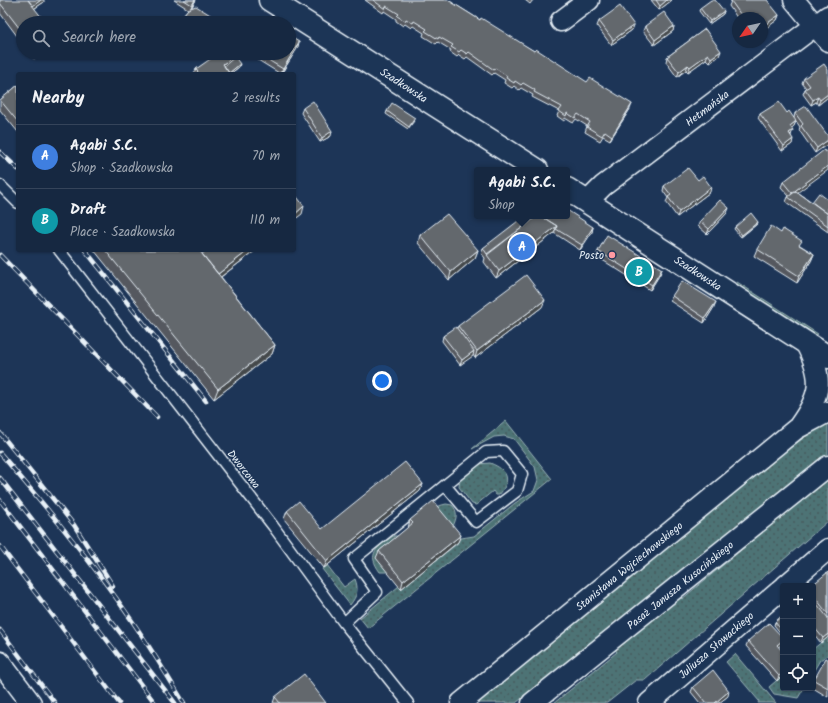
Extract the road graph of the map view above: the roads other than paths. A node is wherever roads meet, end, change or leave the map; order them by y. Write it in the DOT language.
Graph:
graph roads {
  1 [pos="270,0"];
  2 [pos="589,0"];
  3 [pos="794,0"];
  4 [pos="295,16"];
  5 [pos="296,17"];
  6 [pos="822,20"];
  7 [pos="561,21"];
  8 [pos="828,41"];
  9 [pos="532,167"];
  10 [pos="0,185"];
  11 [pos="570,191"];
  12 [pos="16,201"];
  13 [pos="587,202"];
  14 [pos="61,252"];
  15 [pos="806,342"];
  16 [pos="828,357"];
  17 [pos="828,412"];
  18 [pos="796,429"];
  19 [pos="828,466"];
  20 [pos="445,485"];
  21 [pos="828,549"];
  22 [pos="788,583"];
  23 [pos="780,591"];
  24 [pos="344,623"];
  25 [pos="0,662"];
  26 [pos="31,703"];
  27 [pos="408,703"];
  28 [pos="461,703"];
  29 [pos="532,703"];
  30 [pos="649,703"];
  1 -- 4 [label="street, Szadkowska"];
  2 -- 7 [label="street"];
  3 -- 6 [label="street"];
  5 -- 9 [label="street, Szadkowska"];
  6 -- 8 [label="street"];
  6 -- 13 [label="street, Hetmańska"];
  10 -- 12 [label="lane"];
  11 -- 13 [label="street, Szadkowska"];
  13 -- 15 [label="street, Szadkowska"];
  14 -- 24 [label="lane, Dworcowa"];
  15 -- 16 [label="street, Szadkowska"];
  15 -- 18 [label="street, Stanisława Wojciechowskiego"];
  17 -- 18 [label="street, Stanisława Wojciechowskiego"];
  18 -- 28 [label="street, Stanisława Wojciechowskiego"];
  19 -- 29 [label="street, Pasaż Janusza Kusocińskiego"];
  20 -- 20 [label="lane"];
  20 -- 24 [label="lane"];
  21 -- 22 [label="street"];
  23 -- 30 [label="street, Juliusza Słowackiego"];
  24 -- 27 [label="lane, Dworcowa"];
  25 -- 26 [label="street"];
}
